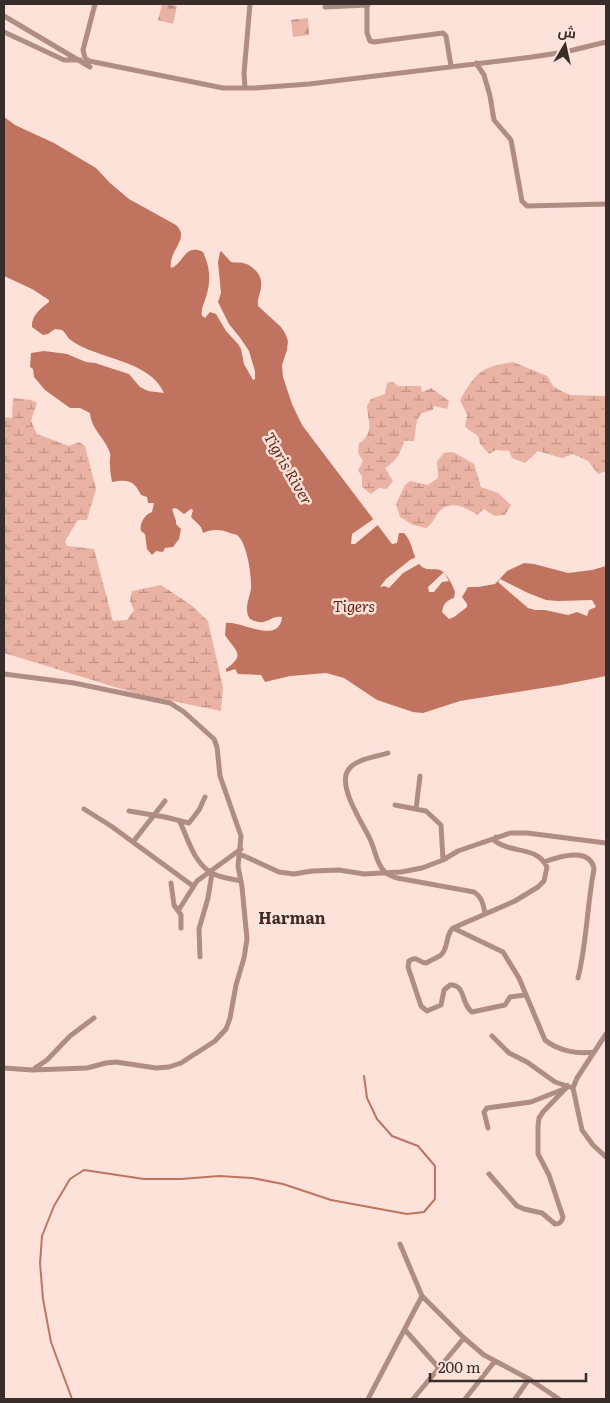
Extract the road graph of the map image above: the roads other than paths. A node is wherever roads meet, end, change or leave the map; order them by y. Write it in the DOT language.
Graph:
graph roads {
  1 [pos="95,4"];
  2 [pos="250,4"];
  3 [pos="368,4"];
  4 [pos="325,7"];
  5 [pos="4,16"];
  6 [pos="4,32"];
  7 [pos="606,42"];
  8 [pos="85,58"];
  9 [pos="79,60"];
  10 [pos="476,63"];
  11 [pos="451,66"];
  12 [pos="90,67"];
  13 [pos="245,88"];
  14 [pos="606,204"];
  15 [pos="4,674"];
  16 [pos="388,753"];
  17 [pos="420,776"];
  18 [pos="205,797"];
  19 [pos="165,801"];
  20 [pos="395,805"];
  21 [pos="416,808"];
  22 [pos="84,809"];
  23 [pos="129,811"];
  24 [pos="154,815"];
  25 [pos="180,822"];
  26 [pos="496,837"];
  27 [pos="133,842"];
  28 [pos="606,843"];
  29 [pos="240,852"];
  30 [pos="443,860"];
  31 [pos="544,862"];
  32 [pos="210,872"];
  33 [pos="384,872"];
  34 [pos="241,881"];
  35 [pos="171,884"];
  36 [pos="193,886"];
  37 [pos="178,910"];
  38 [pos="485,913"];
  39 [pos="181,928"];
  40 [pos="453,928"];
  41 [pos="200,956"];
  42 [pos="578,978"];
  43 [pos="525,995"];
  44 [pos="94,1018"];
  45 [pos="606,1034"];
  46 [pos="492,1036"];
  47 [pos="595,1051"];
  48 [pos="4,1068"];
  49 [pos="32,1070"];
  50 [pos="569,1087"];
  51 [pos="488,1128"];
  52 [pos="606,1157"];
  53 [pos="489,1174"];
  54 [pos="400,1244"];
  55 [pos="422,1296"];
  56 [pos="405,1330"];
  57 [pos="464,1338"];
  58 [pos="495,1361"];
  59 [pos="439,1368"];
  60 [pos="529,1379"];
  61 [pos="368,1399"];
  62 [pos="413,1399"];
  63 [pos="465,1399"];
  64 [pos="515,1399"];
  65 [pos="559,1399"];
  1 -- 8 [label="street"];
  2 -- 13 [label="street"];
  3 -- 4 [label="street"];
  3 -- 11 [label="street"];
  5 -- 9 [label="street"];
  6 -- 9 [label="street"];
  7 -- 10 [label="street"];
  8 -- 9 [label="street"];
  8 -- 13 [label="street"];
  9 -- 12 [label="street"];
  10 -- 11 [label="street"];
  10 -- 14 [label="street"];
  11 -- 13 [label="street"];
  15 -- 29 [label="street"];
  16 -- 33 [label="street"];
  17 -- 21 [label="street"];
  18 -- 25 [label="street"];
  19 -- 24 [label="street"];
  20 -- 21 [label="street"];
  21 -- 30 [label="street"];
  22 -- 27 [label="street"];
  23 -- 24 [label="street"];
  24 -- 25 [label="street"];
  24 -- 27 [label="street"];
  25 -- 32 [label="street"];
  26 -- 28 [label="street"];
  26 -- 30 [label="street"];
  26 -- 31 [label="street"];
  27 -- 36 [label="street"];
  29 -- 32 [label="street"];
  29 -- 33 [label="street"];
  29 -- 34 [label="street"];
  30 -- 33 [label="street"];
  31 -- 38 [label="street"];
  31 -- 42 [label="street"];
  32 -- 34 [label="street"];
  32 -- 36 [label="street"];
  32 -- 41 [label="street"];
  33 -- 38 [label="street"];
  34 -- 49 [label="street"];
  35 -- 37 [label="street"];
  36 -- 37 [label="street"];
  37 -- 39 [label="street"];
  38 -- 40 [label="street"];
  40 -- 43 [label="street"];
  40 -- 43 [label="street"];
  43 -- 47 [label="street"];
  44 -- 49 [label="street"];
  45 -- 47 [label="street"];
  46 -- 50 [label="street"];
  47 -- 50 [label="street"];
  48 -- 49 [label="street"];
  50 -- 51 [label="street"];
  50 -- 52 [label="street"];
  50 -- 53 [label="street"];
  54 -- 55 [label="street"];
  55 -- 56 [label="street"];
  55 -- 57 [label="street"];
  56 -- 59 [label="street"];
  56 -- 61 [label="street"];
  57 -- 58 [label="street"];
  57 -- 59 [label="street"];
  58 -- 60 [label="street"];
  58 -- 63 [label="street"];
  59 -- 62 [label="street"];
  60 -- 64 [label="street"];
  60 -- 65 [label="street"];
}
